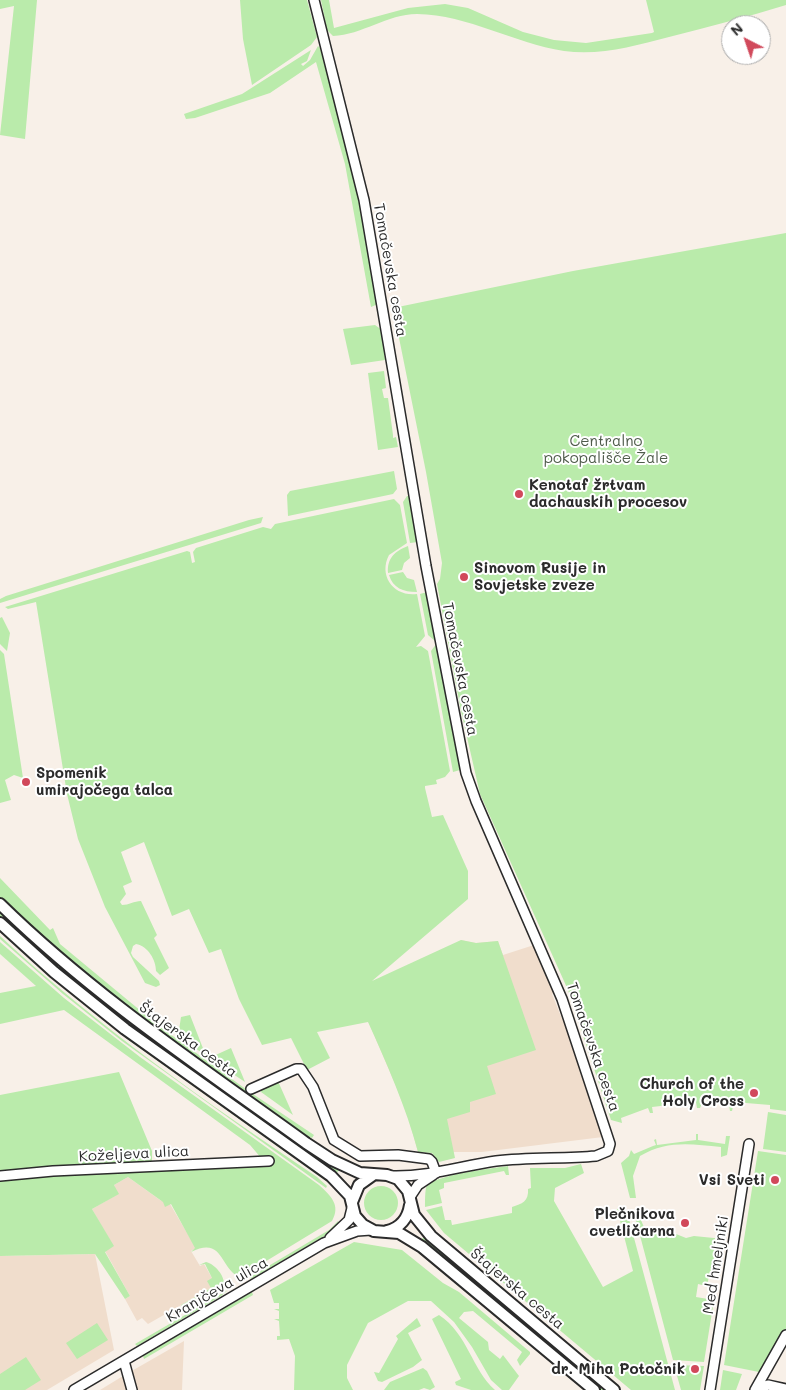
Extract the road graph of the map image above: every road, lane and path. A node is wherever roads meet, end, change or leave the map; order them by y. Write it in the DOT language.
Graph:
graph roads {
  1 [pos="314,0"];
  2 [pos="0,904"];
  3 [pos="0,923"];
  4 [pos="252,1089"];
  5 [pos="748,1144"];
  6 [pos="269,1161"];
  7 [pos="436,1173"];
  8 [pos="374,1175"];
  9 [pos="0,1176"];
  10 [pos="392,1176"];
  11 [pos="410,1200"];
  12 [pos="352,1204"];
  13 [pos="371,1230"];
  14 [pos="383,1232"];
  15 [pos="324,1243"];
  16 [pos="786,1335"];
  17 [pos="124,1361"];
  18 [pos="74,1390"];
  19 [pos="132,1390"];
  20 [pos="594,1390"];
  21 [pos="614,1390"];
  22 [pos="710,1390"];
  23 [pos="755,1390"];
  24 [pos="786,1390"];
  1 -- 7 [label="street, Tomačevska cesta"];
  2 -- 8 [label="main road, Štajerska cesta"];
  3 -- 12 [label="main road, Štajerska cesta"];
  4 -- 7 [label="street"];
  5 -- 22 [label="street, Med hmeljniki"];
  6 -- 9 [label="street, Koželjeva ulica"];
  7 -- 10 [label="street, Tomačevska cesta"];
  7 -- 11 [label="street, Tomačevska cesta"];
  8 -- 10 [label="main road, Štajerska cesta"];
  8 -- 12 [label="main road"];
  10 -- 11 [label="main road, Štajerska cesta"];
  11 -- 14 [label="main road"];
  11 -- 21 [label="main road, Štajerska cesta"];
  12 -- 13 [label="main road, Štajerska cesta"];
  12 -- 15 [label="street, Kranjčeva ulica"];
  13 -- 14 [label="main road, Štajerska cesta"];
  13 -- 15 [label="street, Kranjčeva ulica"];
  14 -- 20 [label="main road, Štajerska cesta"];
  15 -- 17 [label="street, Kranjčeva ulica"];
  16 -- 23 [label="street"];
  17 -- 18 [label="street, Kranjčeva ulica"];
  17 -- 19 [label="street"];
  23 -- 24 [label="street"];
}
